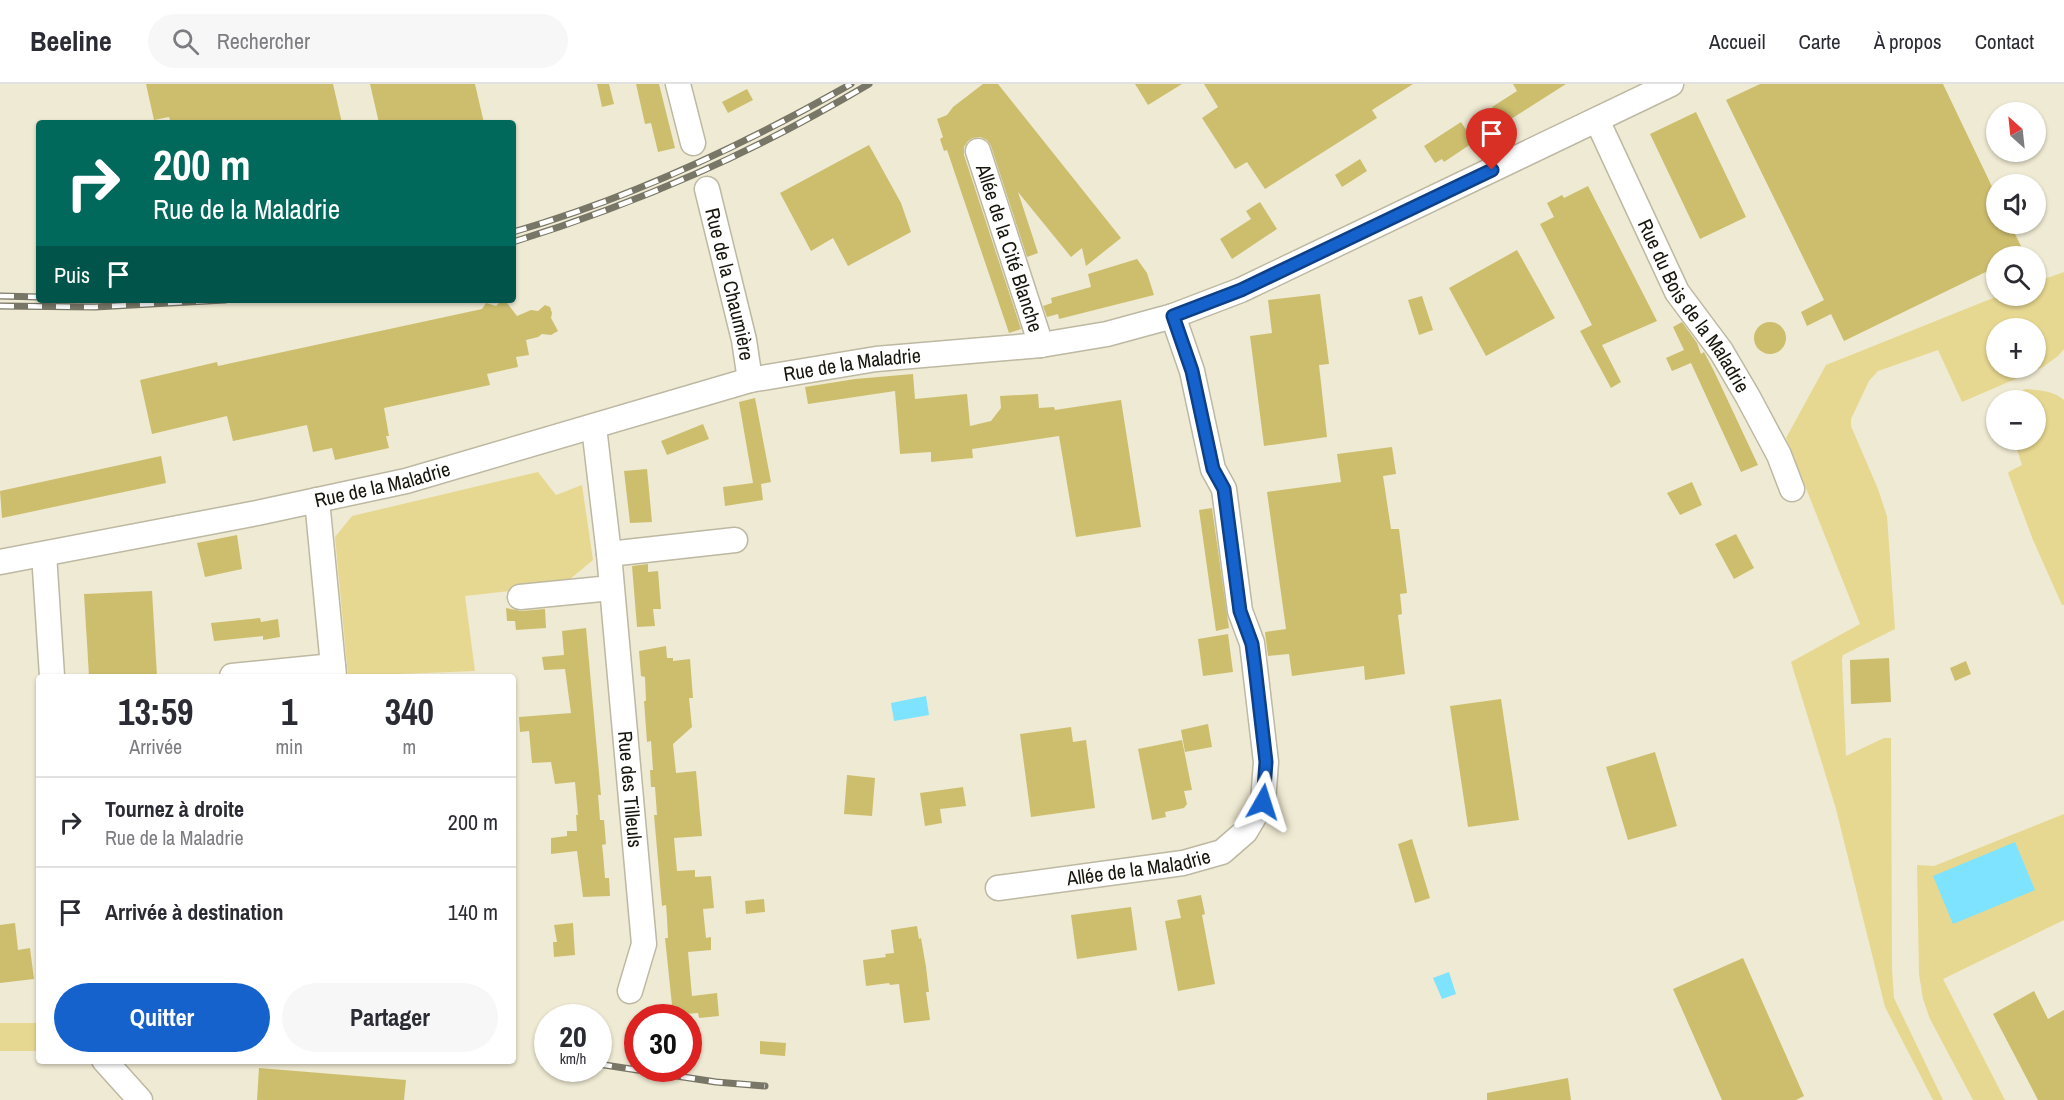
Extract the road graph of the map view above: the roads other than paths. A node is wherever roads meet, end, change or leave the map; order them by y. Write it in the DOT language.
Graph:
graph roads {
  1 [pos="678,84"];
  2 [pos="1671,84"];
  3 [pos="1597,120"];
  4 [pos="693,143"];
  5 [pos="978,152"];
  6 [pos="707,189"];
  7 [pos="1173,316"];
  8 [pos="1041,345"];
  9 [pos="750,380"];
  10 [pos="594,427"];
  11 [pos="1792,489"];
  12 [pos="317,500"];
  13 [pos="735,540"];
  14 [pos="44,554"];
  15 [pos="609,554"];
  16 [pos="0,562"];
  17 [pos="611,588"];
  18 [pos="520,597"];
  19 [pos="333,671"];
  20 [pos="52,674"];
  21 [pos="272,674"];
  22 [pos="998,888"];
  23 [pos="630,991"];
  24 [pos="108,1064"];
  25 [pos="140,1100"];
  1 -- 4 [label="street"];
  2 -- 3 [label="street, Rue de la Maladrie"];
  3 -- 7 [label="street, Rue de la Maladrie"];
  3 -- 11 [label="street, Rue du Bois de la Maladrie"];
  5 -- 8 [label="street, Allée de la Cité Blanche"];
  6 -- 9 [label="street, Rue de la Chaumière"];
  7 -- 8 [label="street, Rue de la Maladrie"];
  7 -- 22 [label="street, Allée de la Maladrie"];
  8 -- 9 [label="street, Rue de la Maladrie"];
  9 -- 10 [label="street, Rue de la Maladrie"];
  10 -- 12 [label="street, Rue de la Maladrie"];
  10 -- 15 [label="street, Rue des Tilleuls"];
  12 -- 14 [label="street, Rue de la Maladrie"];
  12 -- 19 [label="street"];
  13 -- 15 [label="street"];
  14 -- 16 [label="street, Rue de la Maladrie"];
  14 -- 20 [label="street"];
  15 -- 17 [label="street, Rue des Tilleuls"];
  17 -- 18 [label="street"];
  17 -- 23 [label="street, Rue des Tilleuls"];
  19 -- 21 [label="street"];
  24 -- 25 [label="street"];
}
